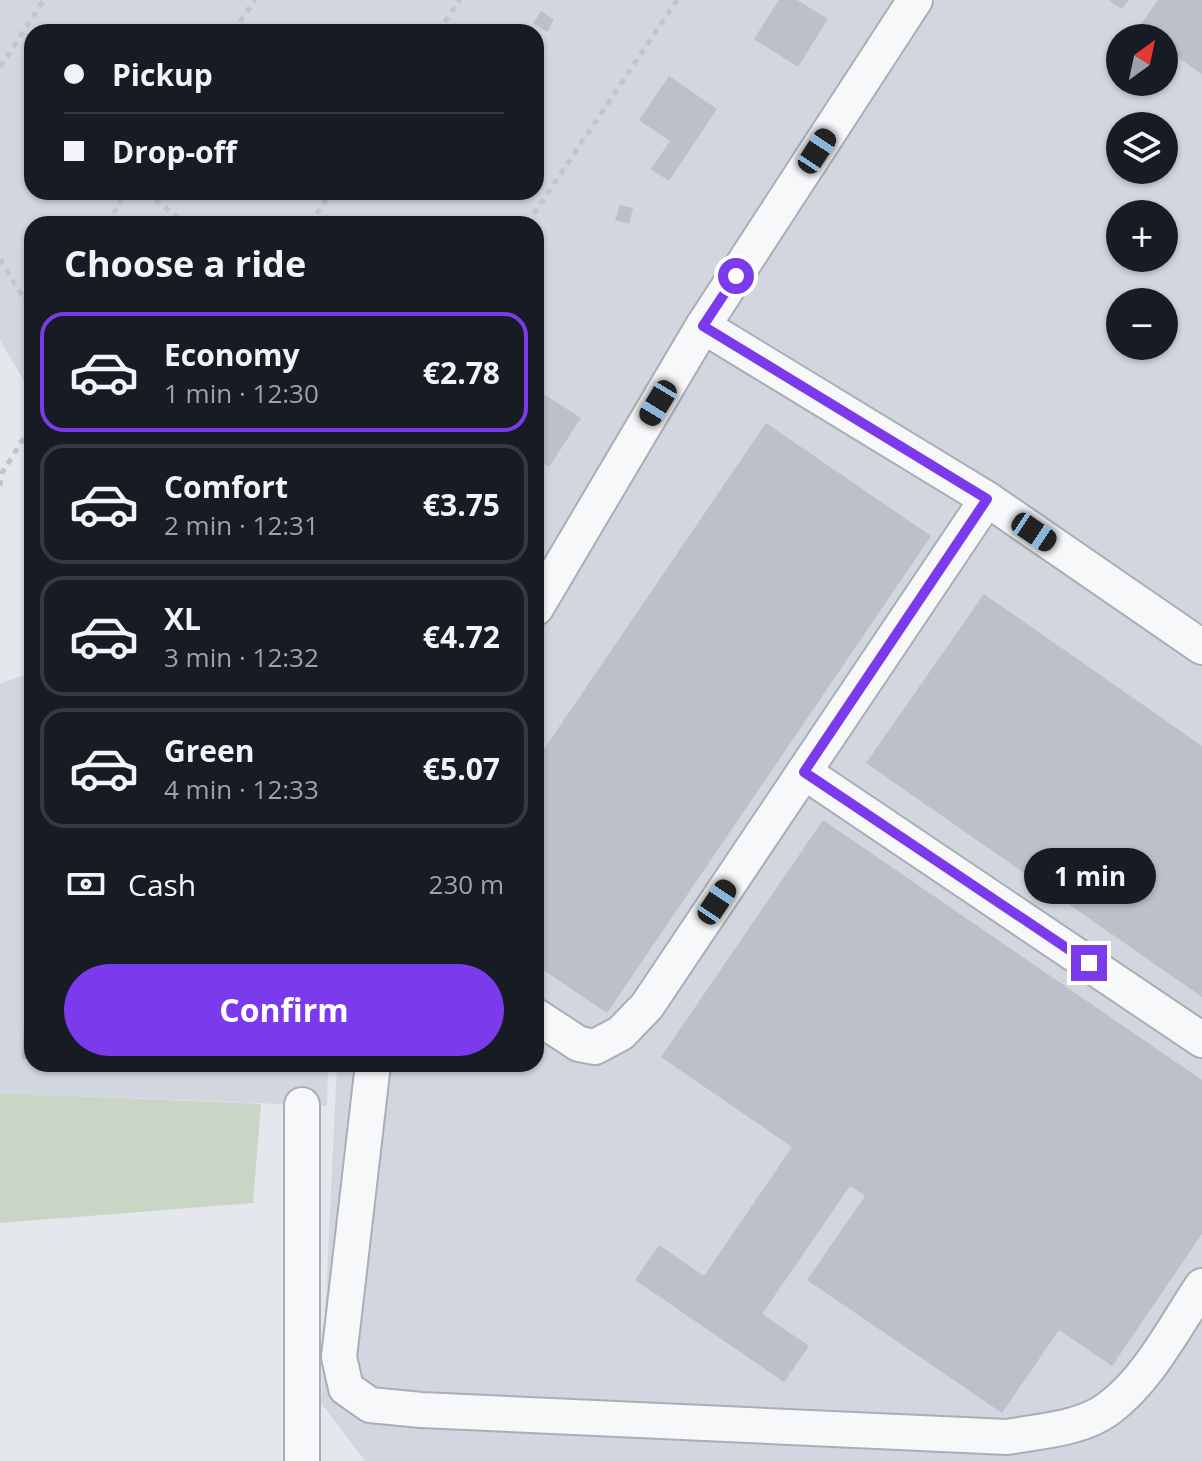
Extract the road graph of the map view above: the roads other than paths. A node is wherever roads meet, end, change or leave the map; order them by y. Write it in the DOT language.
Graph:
graph roads {
  1 [pos="915,0"];
  2 [pos="703,326"];
  3 [pos="987,499"];
  4 [pos="544,594"];
  5 [pos="1202,647"];
  6 [pos="804,772"];
  7 [pos="544,1021"];
  8 [pos="1202,1040"];
  9 [pos="372,1072"];
  10 [pos="302,1105"];
  11 [pos="1202,1286"];
  12 [pos="302,1461"];
  1 -- 2 [label="street"];
  2 -- 3 [label="street"];
  2 -- 4 [label="street"];
  3 -- 5 [label="street"];
  3 -- 6 [label="street"];
  6 -- 7 [label="street"];
  6 -- 8 [label="street"];
  9 -- 11 [label="street"];
  10 -- 12 [label="street"];
}
